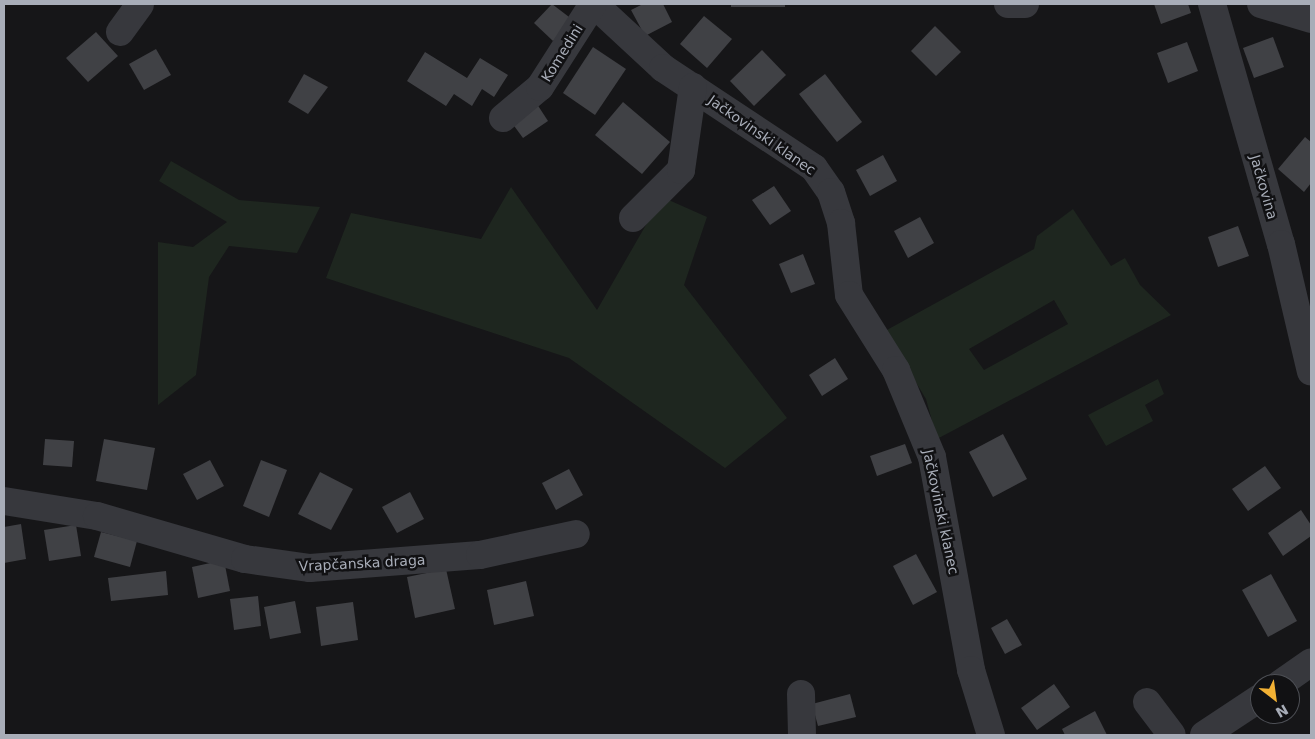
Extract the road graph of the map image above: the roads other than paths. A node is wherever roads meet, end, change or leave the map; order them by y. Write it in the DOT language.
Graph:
graph roads {
  1 [pos="140,4"];
  2 [pos="593,4"];
  3 [pos="1008,4"];
  4 [pos="1025,4"];
  5 [pos="1212,4"];
  6 [pos="1261,4"];
  7 [pos="1311,19"];
  8 [pos="120,32"];
  9 [pos="693,87"];
  10 [pos="503,118"];
  11 [pos="633,218"];
  12 [pos="1311,372"];
  13 [pos="4,501"];
  14 [pos="576,534"];
  15 [pos="1311,662"];
  16 [pos="1294,674"];
  17 [pos="801,694"];
  18 [pos="1147,702"];
  19 [pos="1250,705"];
  20 [pos="802,735"];
  21 [pos="991,735"];
  22 [pos="1172,735"];
  23 [pos="1204,735"];
  1 -- 8 [label="street"];
  2 -- 9 [label="street, Jačkovinski klanec"];
  2 -- 10 [label="street, Komedini"];
  3 -- 4 [label="street"];
  5 -- 12 [label="street, Jačkovina"];
  6 -- 7 [label="street"];
  9 -- 11 [label="street"];
  9 -- 21 [label="street, Jačkovinski klanec"];
  13 -- 14 [label="street, Vrapčanska draga"];
  15 -- 16 [label="street"];
  17 -- 20 [label="street"];
  18 -- 22 [label="street"];
  19 -- 23 [label="street"];
}
